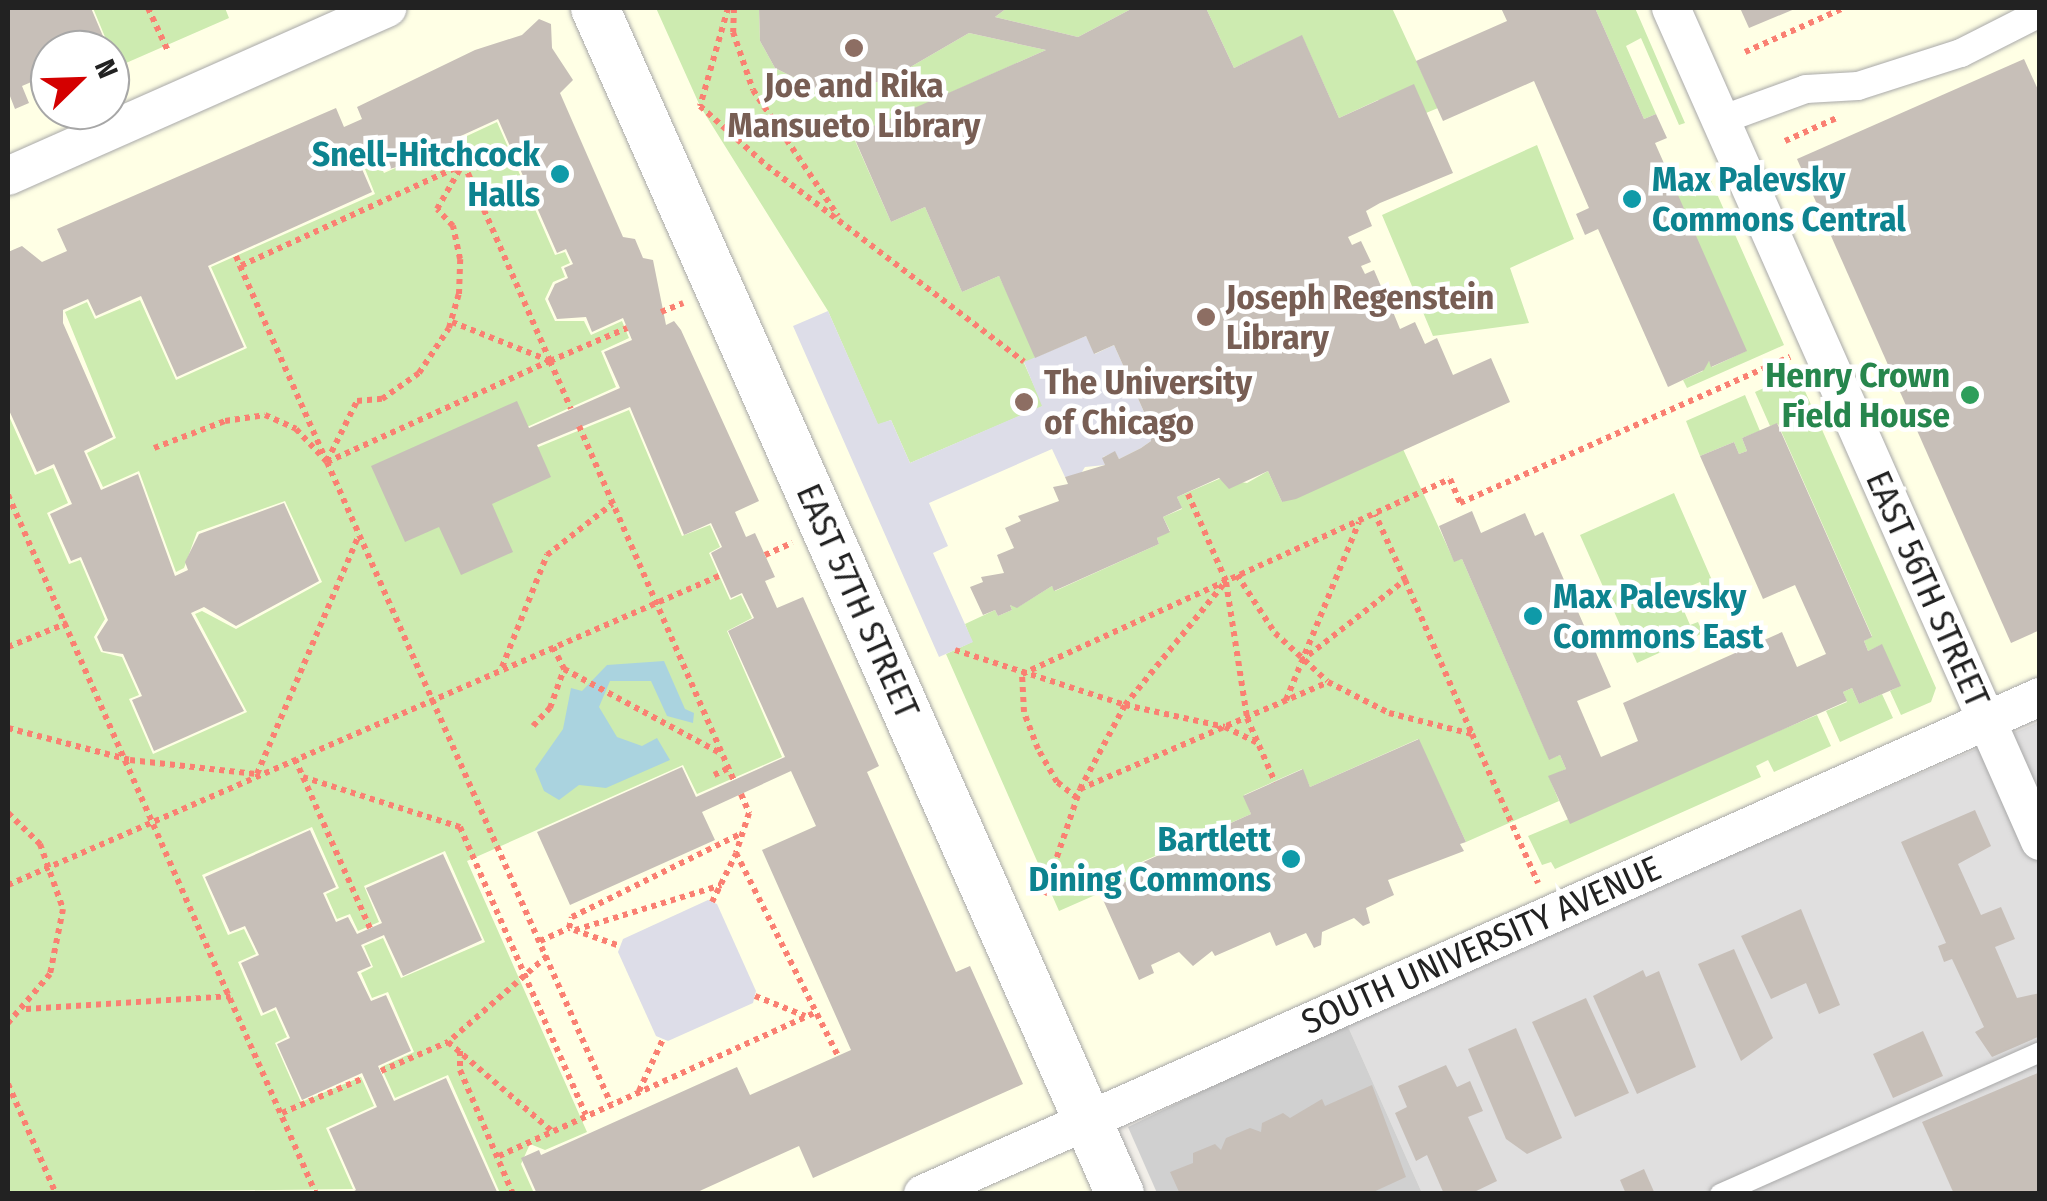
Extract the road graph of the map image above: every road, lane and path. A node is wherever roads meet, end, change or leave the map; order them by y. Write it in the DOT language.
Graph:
graph roads {
  1 [pos="148,8"];
  2 [pos="387,8"];
  3 [pos="595,8"];
  4 [pos="731,8"];
  5 [pos="1671,8"];
  6 [pos="1844,8"];
  7 [pos="2040,13"];
  8 [pos="168,51"];
  9 [pos="1746,52"];
  10 [pos="1721,120"];
  11 [pos="464,164"];
  12 [pos="8,176"];
  13 [pos="846,226"];
  14 [pos="236,256"];
  15 [pos="240,266"];
  16 [pos="688,301"];
  17 [pos="661,312"];
  18 [pos="452,322"];
  19 [pos="627,328"];
  20 [pos="1797,354"];
  21 [pos="550,361"];
  22 [pos="1024,362"];
  23 [pos="572,410"];
  24 [pos="579,426"];
  25 [pos="154,448"];
  26 [pos="327,462"];
  27 [pos="1188,494"];
  28 [pos="8,496"];
  29 [pos="612,504"];
  30 [pos="1376,514"];
  31 [pos="1360,520"];
  32 [pos="360,534"];
  33 [pos="795,542"];
  34 [pos="765,555"];
  35 [pos="721,575"];
  36 [pos="1238,576"];
  37 [pos="1405,580"];
  38 [pos="1226,581"];
  39 [pos="658,603"];
  40 [pos="66,623"];
  41 [pos="8,647"];
  42 [pos="553,647"];
  43 [pos="955,650"];
  44 [pos="1301,661"];
  45 [pos="501,669"];
  46 [pos="564,669"];
  47 [pos="1022,674"];
  48 [pos="1328,682"];
  49 [pos="2040,697"];
  50 [pos="434,698"];
  51 [pos="1286,701"];
  52 [pos="1125,706"];
  53 [pos="1246,718"];
  54 [pos="1986,720"];
  55 [pos="533,726"];
  56 [pos="1225,727"];
  57 [pos="8,728"];
  58 [pos="1472,734"];
  59 [pos="1258,743"];
  60 [pos="723,754"];
  61 [pos="295,759"];
  62 [pos="130,760"];
  63 [pos="729,768"];
  64 [pos="257,774"];
  65 [pos="714,775"];
  66 [pos="303,777"];
  67 [pos="734,780"];
  68 [pos="1275,782"];
  69 [pos="1080,789"];
  70 [pos="741,794"];
  71 [pos="1077,798"];
  72 [pos="8,813"];
  73 [pos="155,820"];
  74 [pos="743,832"];
  75 [pos="2040,841"];
  76 [pos="736,854"];
  77 [pos="52,866"];
  78 [pos="1538,883"];
  79 [pos="8,885"];
  80 [pos="721,885"];
  81 [pos="1044,895"];
  82 [pos="712,902"];
  83 [pos="370,928"];
  84 [pos="572,929"];
  85 [pos="540,941"];
  86 [pos="620,946"];
  87 [pos="547,956"];
  88 [pos="524,976"];
  89 [pos="231,996"];
  90 [pos="755,996"];
  91 [pos="24,1010"];
  92 [pos="816,1012"];
  93 [pos="806,1016"];
  94 [pos="8,1023"];
  95 [pos="663,1038"];
  96 [pos="448,1042"];
  97 [pos="460,1050"];
  98 [pos="2040,1052"];
  99 [pos="838,1056"];
  100 [pos="381,1071"];
  101 [pos="364,1078"];
  102 [pos="8,1084"];
  103 [pos="640,1091"];
  104 [pos="611,1104"];
  105 [pos="282,1113"];
  106 [pos="586,1115"];
  107 [pos="1088,1120"];
  108 [pos="552,1131"];
  109 [pos="498,1156"];
  110 [pos="56,1194"];
  111 [pos="316,1194"];
  112 [pos="513,1194"];
  113 [pos="923,1194"];
  114 [pos="1120,1194"];
  115 [pos="1720,1194"];
  1 -- 8 [label="path"];
  2 -- 12 [label="street"];
  3 -- 107 [label="street, EAST 57TH STREET"];
  4 -- 13 [label="path"];
  4 -- 13 [label="path"];
  5 -- 10 [label="street, EAST 56TH STREET"];
  6 -- 9 [label="path"];
  7 -- 10 [label="street"];
  10 -- 54 [label="street, EAST 56TH STREET"];
  11 -- 15 [label="path"];
  11 -- 18 [label="path"];
  11 -- 21 [label="path"];
  13 -- 22 [label="path"];
  14 -- 15 [label="path"];
  15 -- 26 [label="path"];
  16 -- 17 [label="path"];
  18 -- 21 [label="path"];
  18 -- 26 [label="path"];
  19 -- 21 [label="path"];
  20 -- 30 [label="path"];
  21 -- 23 [label="path"];
  21 -- 26 [label="path"];
  24 -- 29 [label="path"];
  25 -- 26 [label="path"];
  26 -- 32 [label="path"];
  27 -- 38 [label="path"];
  28 -- 40 [label="path"];
  29 -- 39 [label="path"];
  29 -- 45 [label="path"];
  30 -- 31 [label="path"];
  30 -- 37 [label="path"];
  31 -- 36 [label="path"];
  31 -- 44 [label="path"];
  32 -- 50 [label="path"];
  32 -- 64 [label="path"];
  33 -- 34 [label="path"];
  35 -- 39 [label="path"];
  36 -- 38 [label="path"];
  36 -- 44 [label="path"];
  37 -- 44 [label="path"];
  37 -- 58 [label="path"];
  38 -- 47 [label="path"];
  38 -- 52 [label="path"];
  38 -- 53 [label="path"];
  39 -- 42 [label="path"];
  39 -- 60 [label="path"];
  40 -- 41 [label="path"];
  40 -- 62 [label="path"];
  42 -- 45 [label="path"];
  42 -- 46 [label="path"];
  43 -- 47 [label="path"];
  44 -- 48 [label="path"];
  44 -- 51 [label="path"];
  45 -- 50 [label="path"];
  46 -- 55 [label="path"];
  46 -- 60 [label="path"];
  47 -- 52 [label="path"];
  47 -- 71 [label="path"];
  48 -- 51 [label="path"];
  48 -- 58 [label="path"];
  49 -- 54 [label="street, SOUTH UNIVERSITY AVENUE"];
  50 -- 61 [label="path"];
  50 -- 85 [label="path"];
  51 -- 53 [label="path"];
  52 -- 56 [label="path"];
  52 -- 69 [label="path"];
  53 -- 56 [label="path"];
  53 -- 59 [label="path"];
  54 -- 75 [label="street, EAST 56TH STREET"];
  54 -- 107 [label="street, SOUTH UNIVERSITY AVENUE"];
  56 -- 59 [label="path"];
  56 -- 69 [label="path"];
  57 -- 62 [label="path"];
  58 -- 78 [label="path"];
  59 -- 68 [label="path"];
  60 -- 63 [label="path"];
  61 -- 64 [label="path"];
  61 -- 66 [label="path"];
  62 -- 64 [label="path"];
  62 -- 73 [label="path"];
  63 -- 65 [label="path"];
  63 -- 67 [label="path"];
  64 -- 73 [label="path"];
  66 -- 83 [label="path"];
  66 -- 88 [label="path"];
  69 -- 71 [label="path"];
  70 -- 74 [label="path"];
  71 -- 81 [label="path"];
  72 -- 77 [label="path"];
  73 -- 77 [label="path"];
  73 -- 89 [label="path"];
  74 -- 76 [label="path"];
  74 -- 84 [label="path"];
  76 -- 80 [label="path"];
  76 -- 92 [label="path"];
  77 -- 79 [label="path"];
  77 -- 91 [label="path"];
  80 -- 82 [label="path"];
  80 -- 84 [label="path"];
  84 -- 85 [label="path"];
  84 -- 86 [label="path"];
  85 -- 87 [label="path"];
  87 -- 88 [label="path"];
  87 -- 104 [label="path"];
  88 -- 96 [label="path"];
  88 -- 106 [label="path"];
  89 -- 91 [label="path"];
  89 -- 105 [label="path"];
  90 -- 93 [label="path"];
  91 -- 94 [label="path"];
  92 -- 93 [label="path"];
  92 -- 99 [label="path"];
  93 -- 103 [label="path"];
  95 -- 103 [label="path"];
  96 -- 97 [label="path"];
  96 -- 100 [label="path"];
  97 -- 108 [label="path"];
  97 -- 109 [label="path"];
  98 -- 115 [label="lane"];
  101 -- 105 [label="path"];
  102 -- 110 [label="path"];
  103 -- 104 [label="path"];
  104 -- 106 [label="path"];
  105 -- 111 [label="path"];
  106 -- 108 [label="path"];
  107 -- 113 [label="street, SOUTH UNIVERSITY AVENUE"];
  107 -- 114 [label="street, EAST 57TH STREET"];
  108 -- 109 [label="path"];
  109 -- 112 [label="path"];
}
